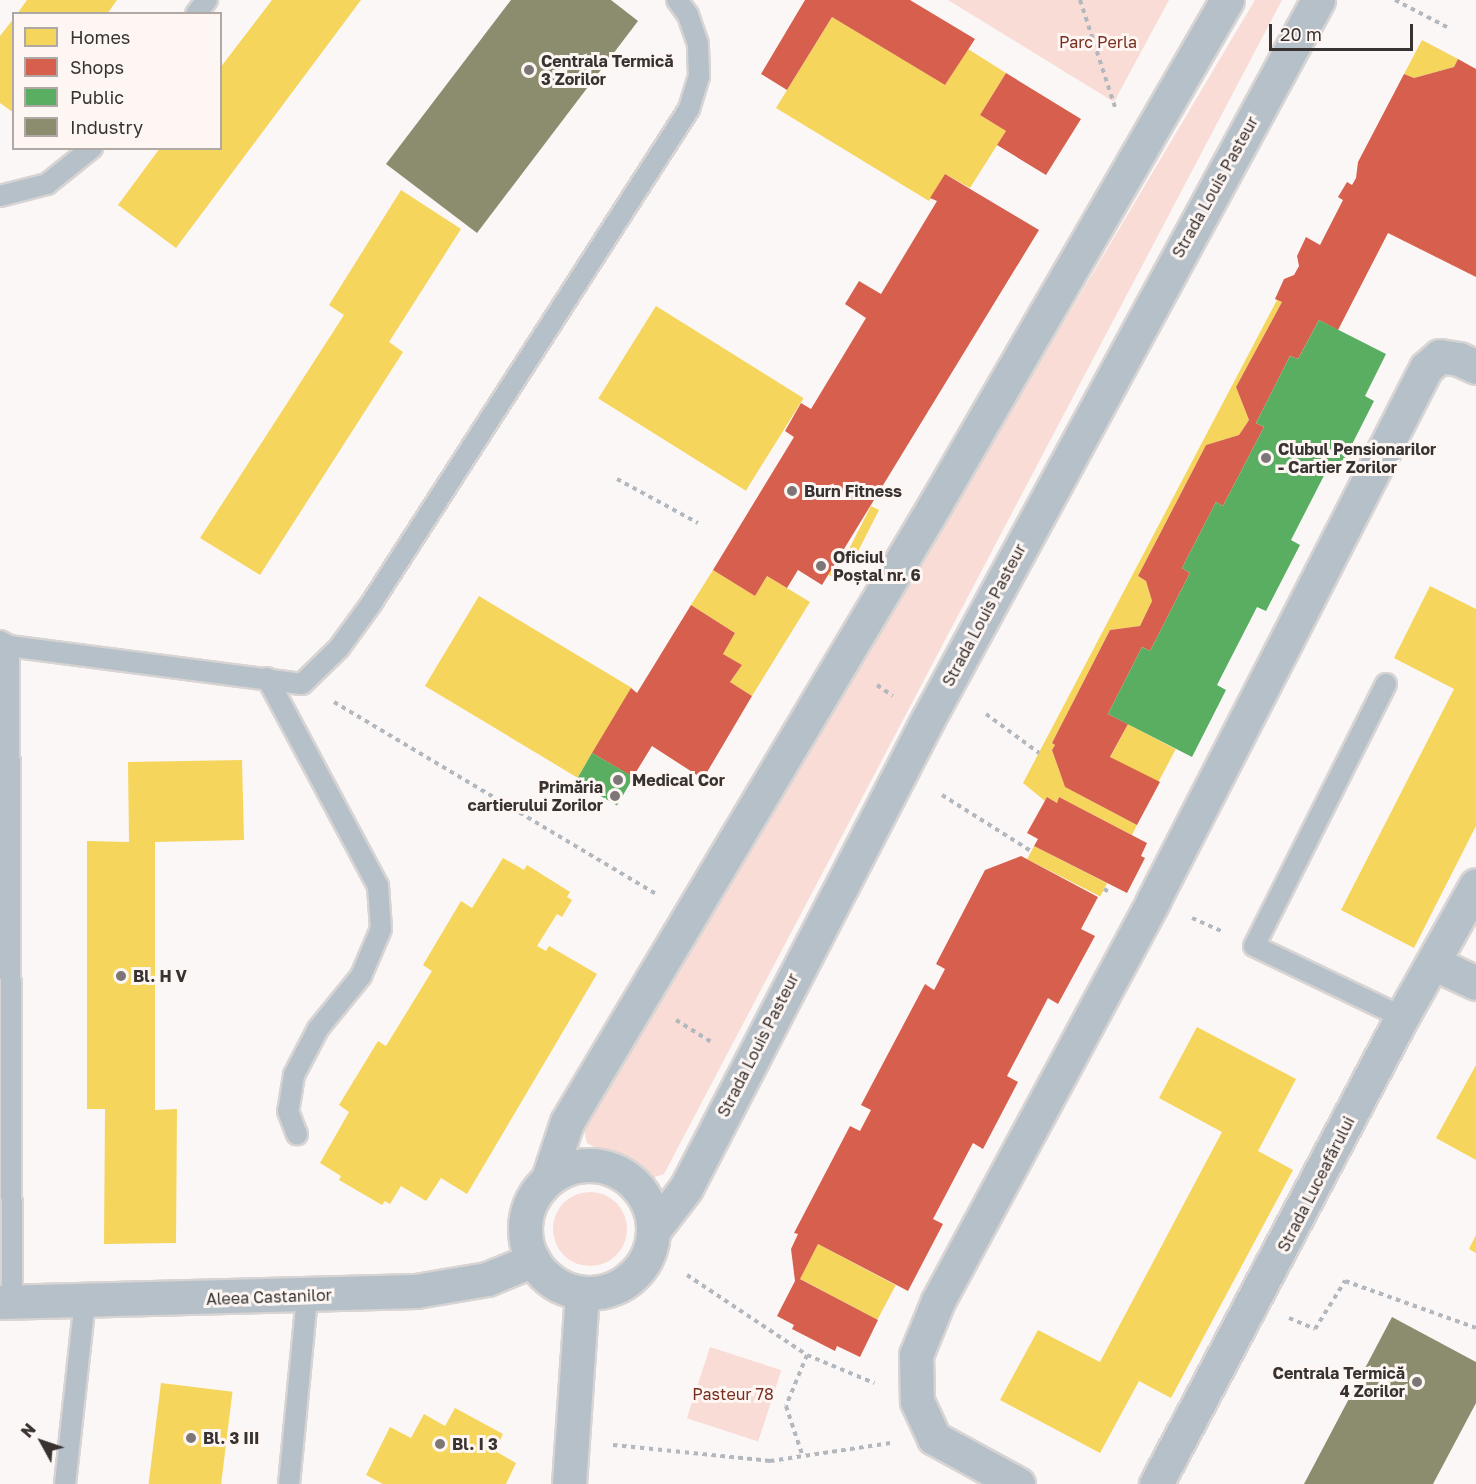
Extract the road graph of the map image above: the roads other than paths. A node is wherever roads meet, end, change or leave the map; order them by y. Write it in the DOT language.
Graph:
graph roads {
  1 [pos="207,0"];
  2 [pos="677,0"];
  3 [pos="1227,0"];
  4 [pos="1318,0"];
  5 [pos="198,12"];
  6 [pos="90,150"];
  7 [pos="0,196"];
  8 [pos="1476,367"];
  9 [pos="5,644"];
  10 [pos="267,678"];
  11 [pos="1386,684"];
  12 [pos="1476,885"];
  13 [pos="1433,963"];
  14 [pos="1476,983"];
  15 [pos="1402,1017"];
  16 [pos="297,1134"];
  17 [pos="548,1179"];
  18 [pos="653,1231"];
  19 [pos="533,1260"];
  20 [pos="582,1293"];
  21 [pos="307,1296"];
  22 [pos="6,1301"];
  23 [pos="85,1301"];
  24 [pos="65,1484"];
  25 [pos="289,1484"];
  26 [pos="569,1484"];
  27 [pos="1018,1484"];
  28 [pos="1156,1484"];
  1 -- 5 [label="lane"];
  2 -- 10 [label="lane"];
  3 -- 17 [label="street, Strada Louis Pasteur"];
  4 -- 18 [label="street, Strada Louis Pasteur"];
  6 -- 7 [label="lane"];
  8 -- 27 [label="street"];
  9 -- 10 [label="lane"];
  9 -- 22 [label="lane"];
  10 -- 16 [label="lane"];
  11 -- 15 [label="lane"];
  12 -- 13 [label="street, Strada Luceafărului"];
  13 -- 14 [label="street"];
  13 -- 15 [label="street, Strada Luceafărului"];
  15 -- 28 [label="street, Strada Luceafărului"];
  17 -- 18 [label="street, Strada Louis Pasteur"];
  17 -- 19 [label="street, Strada Louis Pasteur"];
  18 -- 20 [label="street, Strada Louis Pasteur"];
  19 -- 20 [label="street, Strada Louis Pasteur"];
  19 -- 21 [label="street, Aleea Castanilor"];
  20 -- 26 [label="street"];
  21 -- 23 [label="street, Aleea Castanilor"];
  21 -- 25 [label="lane"];
  22 -- 23 [label="street, Aleea Castanilor"];
  23 -- 24 [label="lane"];
}
